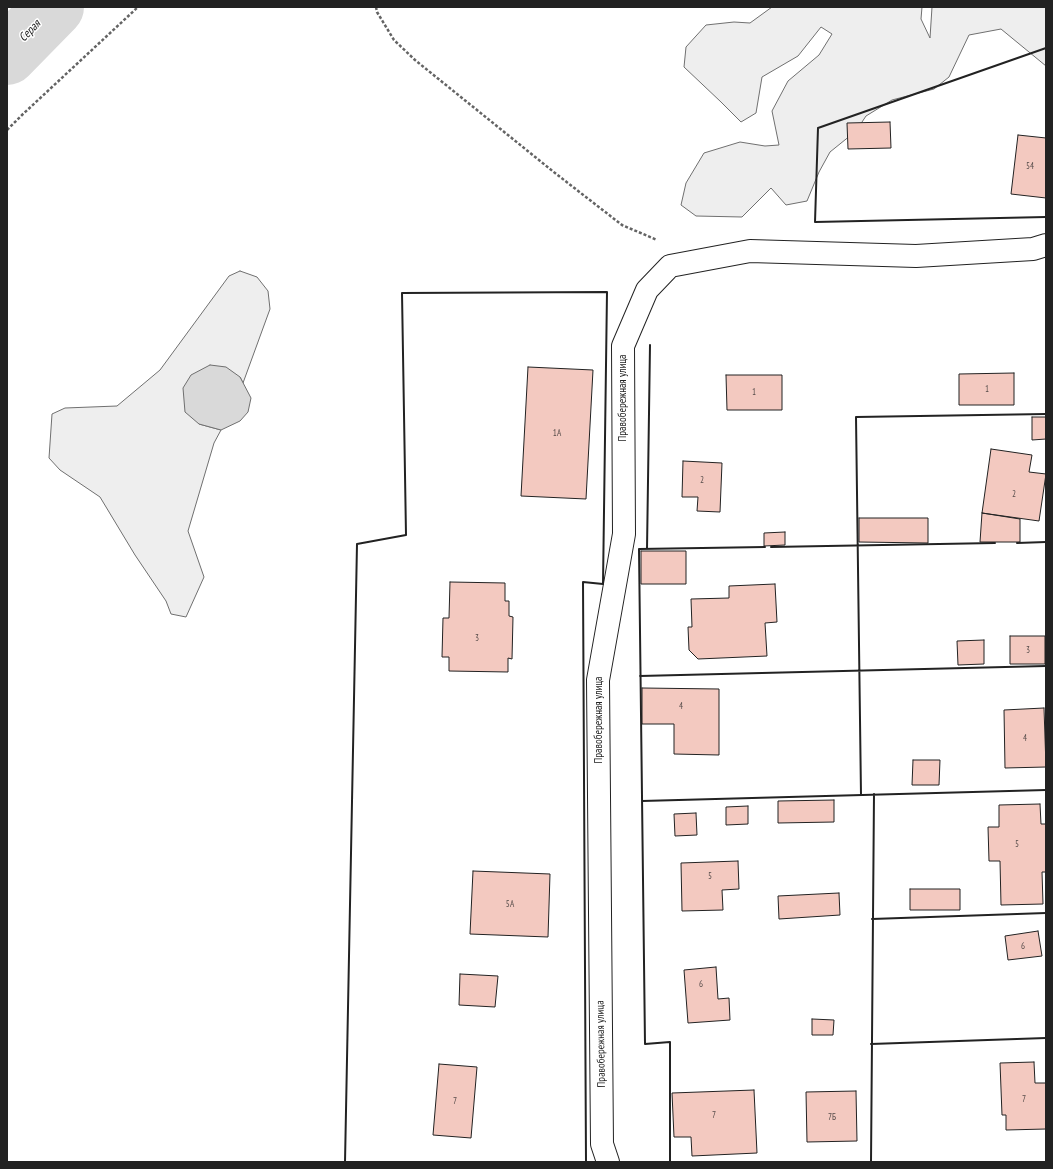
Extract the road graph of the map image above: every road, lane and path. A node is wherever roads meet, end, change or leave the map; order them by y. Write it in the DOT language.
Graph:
graph roads {
  1 [pos="138,7"];
  2 [pos="376,7"];
  3 [pos="7,130"];
  4 [pos="1046,245"];
  5 [pos="690,262"];
  6 [pos="608,1162"];
  1 -- 3 [label="path"];
  2 -- 5 [label="path"];
  4 -- 5 [label="street, Правобережная улица"];
  5 -- 6 [label="street, Правобережная улица"];
}
